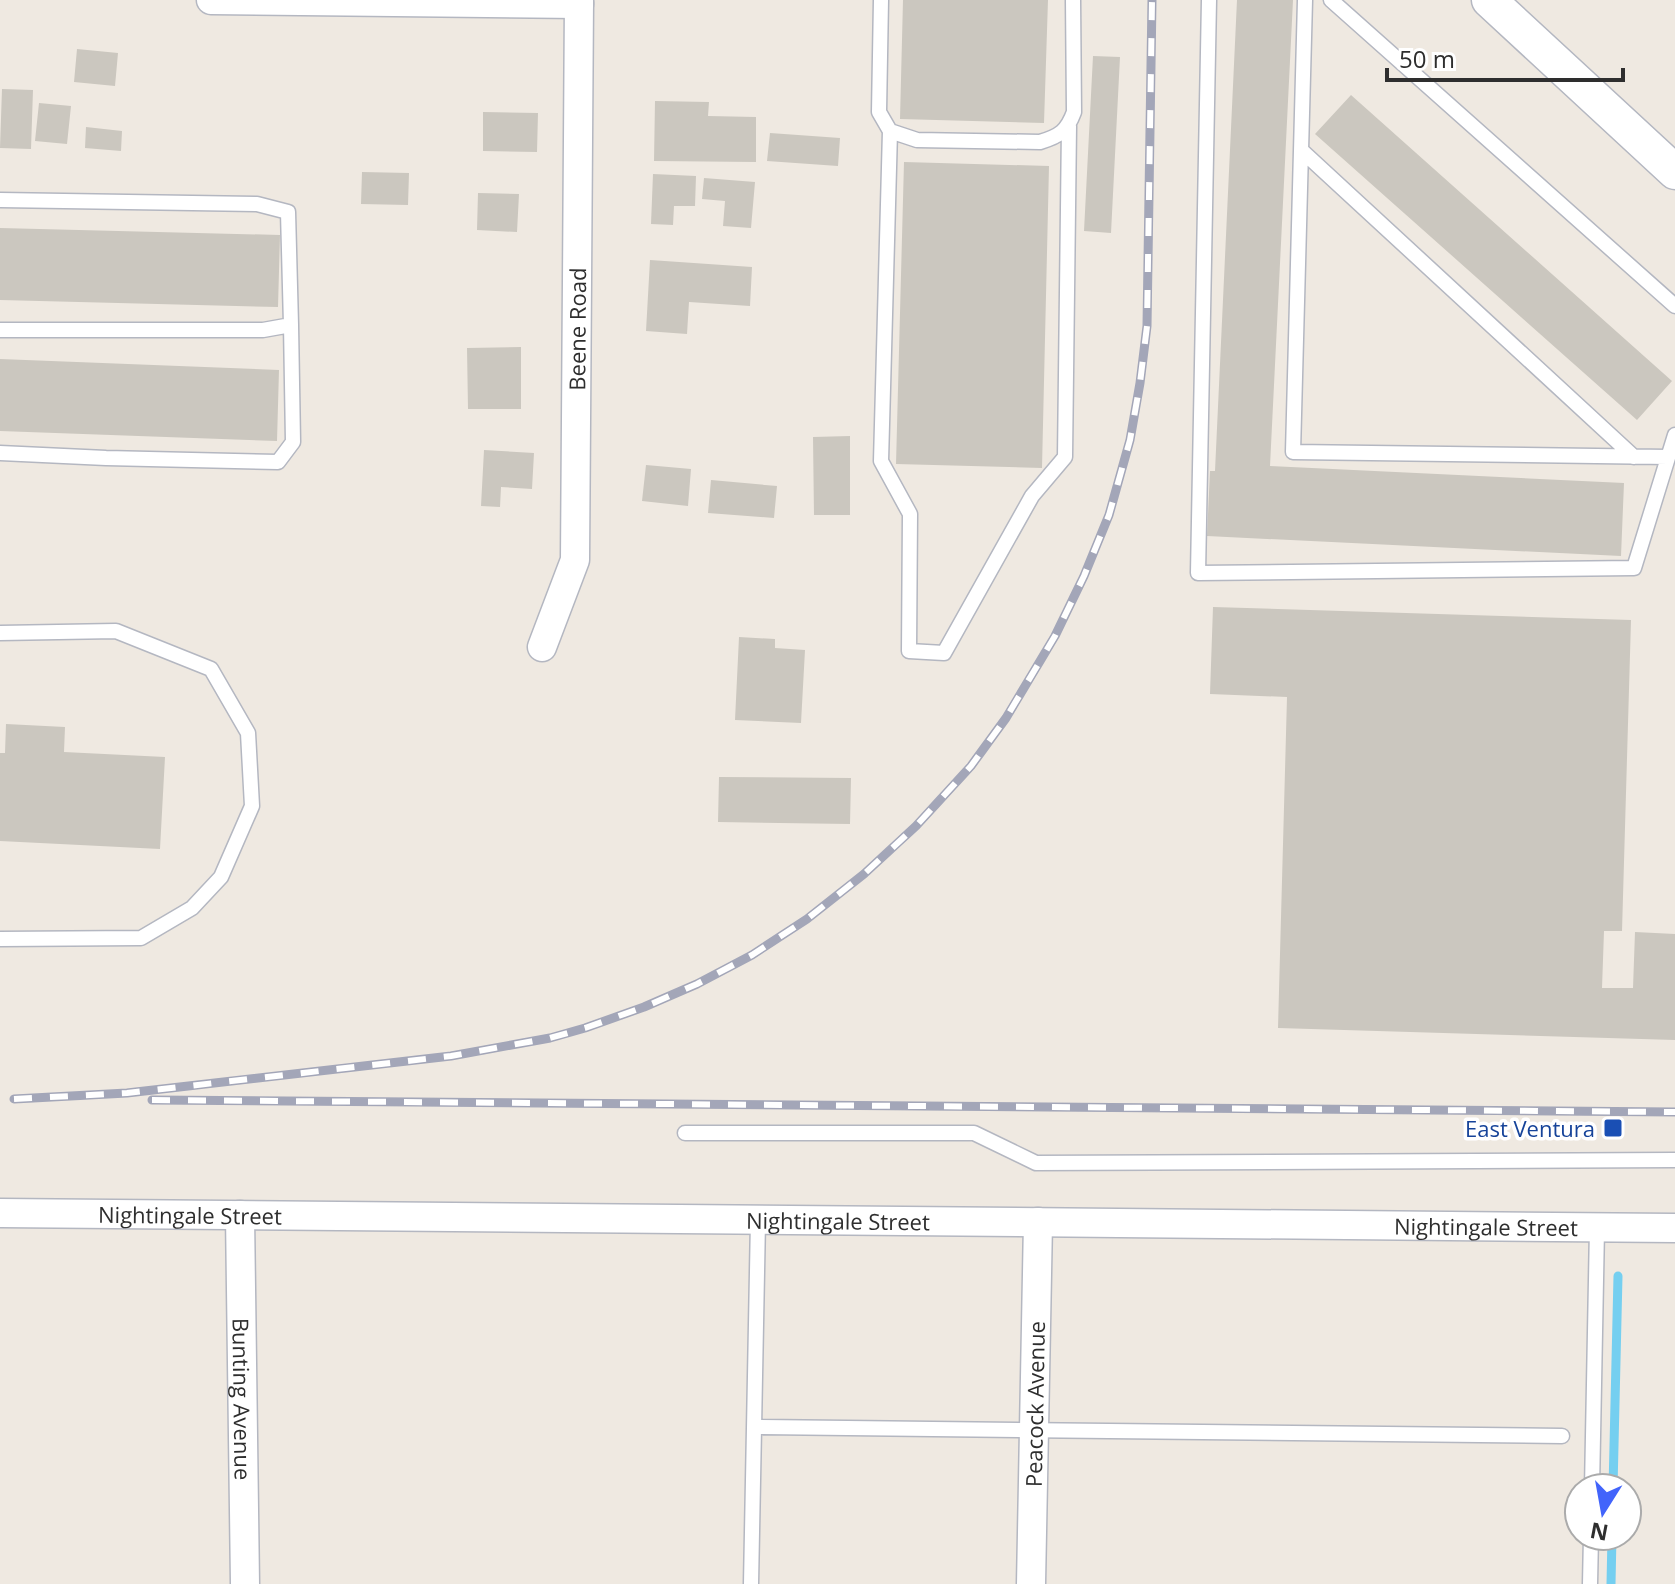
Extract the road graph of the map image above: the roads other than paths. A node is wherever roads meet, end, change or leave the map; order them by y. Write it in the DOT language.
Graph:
graph roads {
  1 [pos="211,0"];
  2 [pos="881,0"];
  3 [pos="1073,0"];
  4 [pos="1209,0"];
  5 [pos="1305,0"];
  6 [pos="1331,0"];
  7 [pos="1489,0"];
  8 [pos="579,2"];
  9 [pos="1069,126"];
  10 [pos="890,131"];
  11 [pos="1301,150"];
  12 [pos="1675,172"];
  13 [pos="0,200"];
  14 [pos="1675,306"];
  15 [pos="291,325"];
  16 [pos="0,330"];
  17 [pos="1675,435"];
  18 [pos="0,453"];
  19 [pos="1634,457"];
  20 [pos="1668,457"];
  21 [pos="0,633"];
  22 [pos="542,647"];
  23 [pos="0,939"];
  24 [pos="685,1133"];
  25 [pos="1675,1160"];
  26 [pos="0,1213"];
  27 [pos="240,1215"];
  28 [pos="758,1220"];
  29 [pos="1038,1222"];
  30 [pos="1597,1228"];
  31 [pos="1675,1228"];
  32 [pos="755,1427"];
  33 [pos="1034,1430"];
  34 [pos="1562,1436"];
  35 [pos="1592,1472"];
  36 [pos="1591,1552"];
  37 [pos="245,1584"];
  38 [pos="751,1584"];
  39 [pos="1031,1584"];
  40 [pos="1590,1584"];
  1 -- 8 [label="street, Beene Road"];
  2 -- 10 [label="lane"];
  3 -- 9 [label="lane"];
  4 -- 20 [label="lane"];
  5 -- 11 [label="lane"];
  6 -- 14 [label="lane"];
  7 -- 12 [label="street"];
  8 -- 22 [label="street, Beene Road"];
  9 -- 10 [label="lane"];
  9 -- 10 [label="lane"];
  11 -- 19 [label="lane"];
  11 -- 19 [label="lane"];
  13 -- 15 [label="lane"];
  15 -- 16 [label="lane"];
  15 -- 18 [label="lane"];
  17 -- 20 [label="lane"];
  19 -- 20 [label="lane"];
  21 -- 23 [label="lane"];
  24 -- 25 [label="lane"];
  26 -- 27 [label="street, Nightingale Street"];
  27 -- 28 [label="street, Nightingale Street"];
  27 -- 37 [label="street, Bunting Avenue"];
  28 -- 29 [label="street, Nightingale Street"];
  28 -- 32 [label="lane"];
  29 -- 30 [label="street, Nightingale Street"];
  29 -- 33 [label="street, Peacock Avenue"];
  30 -- 31 [label="street, Nightingale Street"];
  30 -- 35 [label="lane"];
  32 -- 33 [label="lane"];
  32 -- 38 [label="lane"];
  33 -- 34 [label="lane"];
  33 -- 39 [label="street, Peacock Avenue"];
  36 -- 40 [label="lane"];
}
